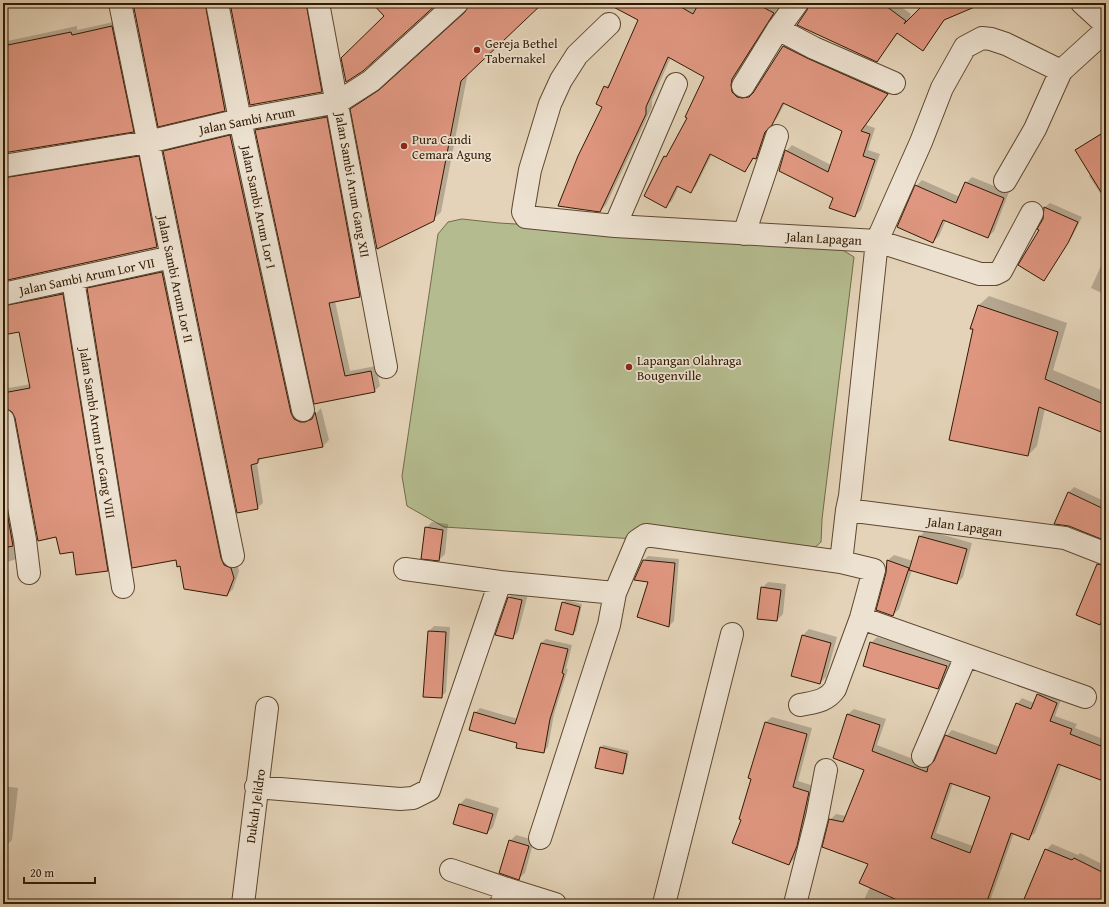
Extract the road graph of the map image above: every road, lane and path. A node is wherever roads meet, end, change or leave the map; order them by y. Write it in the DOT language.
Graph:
graph roads {
  1 [pos="120,3"];
  2 [pos="217,3"];
  3 [pos="318,3"];
  4 [pos="457,3"];
  5 [pos="797,3"];
  6 [pos="1082,3"];
  7 [pos="610,24"];
  8 [pos="1106,25"];
  9 [pos="778,29"];
  10 [pos="1106,30"];
  11 [pos="1061,71"];
  12 [pos="894,83"];
  13 [pos="676,84"];
  14 [pos="743,86"];
  15 [pos="338,102"];
  16 [pos="240,120"];
  17 [pos="777,136"];
  18 [pos="148,142"];
  19 [pos="3,166"];
  20 [pos="1005,181"];
  21 [pos="1032,213"];
  22 [pos="615,226"];
  23 [pos="744,234"];
  24 [pos="877,241"];
  25 [pos="172,257"];
  26 [pos="73,280"];
  27 [pos="3,294"];
  28 [pos="386,367"];
  29 [pos="303,410"];
  30 [pos="3,420"];
  31 [pos="846,510"];
  32 [pos="1106,554"];
  33 [pos="233,556"];
  34 [pos="841,562"];
  35 [pos="405,569"];
  36 [pos="29,573"];
  37 [pos="500,582"];
  38 [pos="122,587"];
  39 [pos="615,593"];
  40 [pos="861,618"];
  41 [pos="732,634"];
  42 [pos="966,656"];
  43 [pos="1084,697"];
  44 [pos="800,705"];
  45 [pos="267,708"];
  46 [pos="923,756"];
  47 [pos="826,770"];
  48 [pos="256,787"];
  49 [pos="540,838"];
  50 [pos="451,870"];
  51 [pos="504,897"];
  52 [pos="243,904"];
  53 [pos="555,904"];
  54 [pos="664,904"];
  55 [pos="795,904"];
  1 -- 18 [label="street, Jalan Sambi Arum Lor II"];
  2 -- 16 [label="street, Jalan Sambi Arum Lor I"];
  3 -- 15 [label="street, Jalan Sambi Arum Gang XII"];
  4 -- 15 [label="street, Jalan Sambi Arum"];
  5 -- 9 [label="street"];
  6 -- 8 [label="street"];
  7 -- 22 [label="street, Jalan Lapagan"];
  9 -- 12 [label="street"];
  9 -- 14 [label="street"];
  10 -- 11 [label="street"];
  11 -- 20 [label="street"];
  11 -- 24 [label="street"];
  13 -- 22 [label="street"];
  15 -- 16 [label="street, Jalan Sambi Arum"];
  15 -- 28 [label="street, Jalan Sambi Arum Gang XII"];
  16 -- 18 [label="street, Jalan Sambi Arum"];
  16 -- 29 [label="street, Jalan Sambi Arum Lor I"];
  17 -- 23 [label="street"];
  18 -- 19 [label="street, Jalan Sambi Arum"];
  18 -- 25 [label="street, Jalan Sambi Arum Lor II"];
  21 -- 24 [label="street"];
  22 -- 23 [label="street, Jalan Lapagan"];
  23 -- 24 [label="street, Jalan Lapagan"];
  24 -- 31 [label="street, Jalan Lapagan"];
  25 -- 26 [label="street, Jalan Sambi Arum Lor VII"];
  25 -- 33 [label="street, Jalan Sambi Arum Lor II"];
  26 -- 27 [label="street, Jalan Sambi Arum Lor VII"];
  26 -- 38 [label="street, Jalan Sambi Arum Lor Gang VIII"];
  30 -- 36 [label="street"];
  31 -- 32 [label="street, Jalan Lapagan"];
  31 -- 34 [label="street"];
  34 -- 39 [label="street"];
  34 -- 40 [label="street"];
  35 -- 37 [label="street"];
  37 -- 39 [label="street"];
  37 -- 48 [label="street"];
  39 -- 49 [label="street"];
  40 -- 42 [label="street"];
  40 -- 44 [label="street"];
  41 -- 54 [label="street"];
  42 -- 43 [label="street"];
  42 -- 46 [label="street"];
  45 -- 48 [label="street, Dukuh Jelidro"];
  47 -- 55 [label="street"];
  48 -- 52 [label="street, Dukuh Jelidro"];
  50 -- 51 [label="street"];
  51 -- 53 [label="street"];
}
